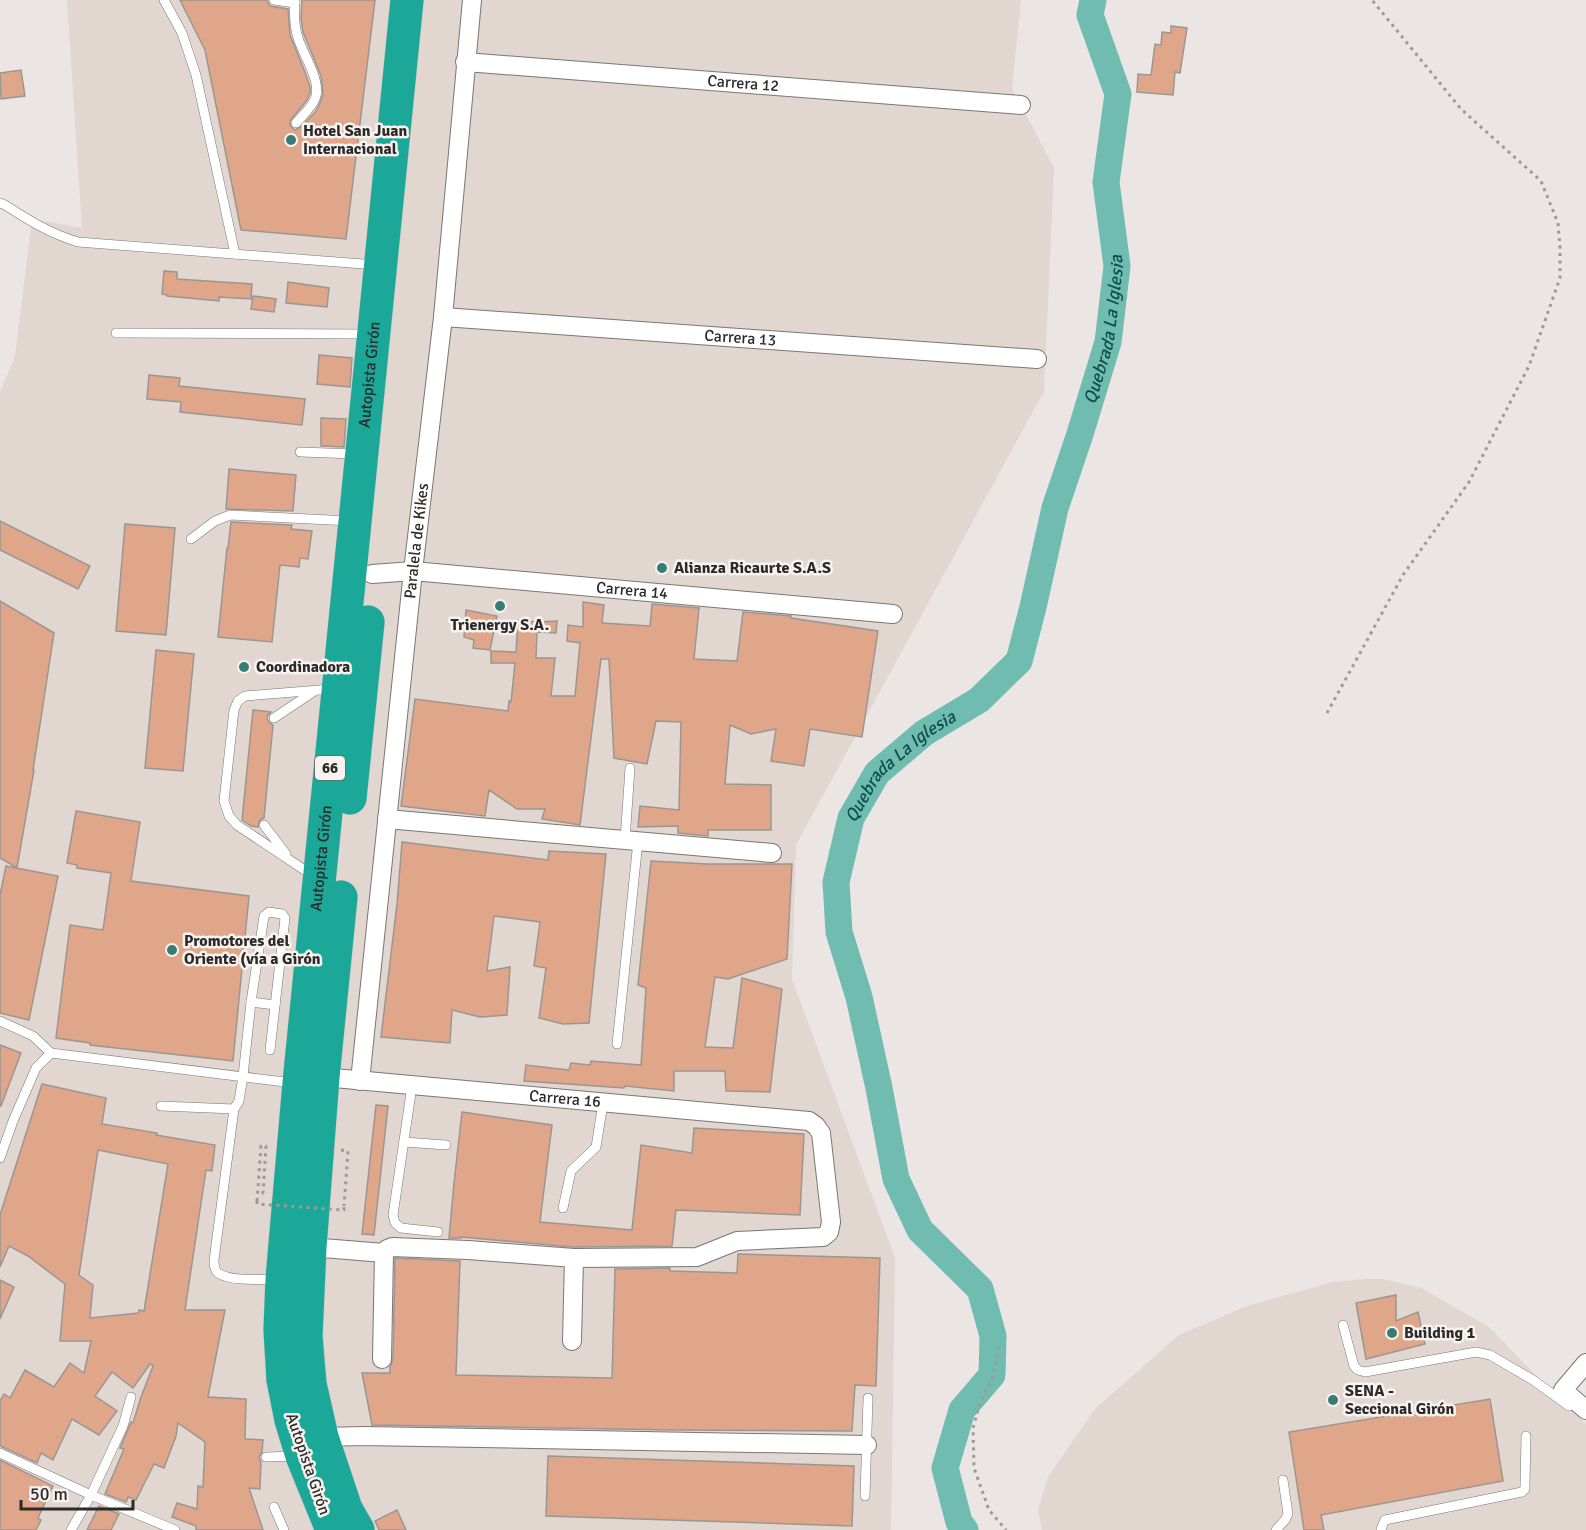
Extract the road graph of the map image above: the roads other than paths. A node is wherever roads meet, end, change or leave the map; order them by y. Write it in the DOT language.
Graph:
graph roads {
  1 [pos="164,0"];
  2 [pos="274,0"];
  3 [pos="407,0"];
  4 [pos="429,0"];
  5 [pos="472,0"];
  6 [pos="295,2"];
  7 [pos="465,62"];
  8 [pos="1021,105"];
  9 [pos="296,123"];
  10 [pos="0,203"];
  11 [pos="235,254"];
  12 [pos="381,265"];
  13 [pos="443,317"];
  14 [pos="116,333"];
  15 [pos="374,334"];
  16 [pos="1037,359"];
  17 [pos="300,452"];
  18 [pos="362,454"];
  19 [pos="355,521"];
  20 [pos="191,539"];
  21 [pos="413,571"];
  22 [pos="372,574"];
  23 [pos="893,614"];
  24 [pos="326,690"];
  25 [pos="274,718"];
  26 [pos="630,768"];
  27 [pos="387,819"];
  28 [pos="264,825"];
  29 [pos="632,841"];
  30 [pos="772,853"];
  31 [pos="292,861"];
  32 [pos="319,879"];
  33 [pos="250,1002"];
  34 [pos="275,1005"];
  35 [pos="0,1021"];
  36 [pos="617,1044"];
  37 [pos="270,1050"];
  38 [pos="51,1053"];
  39 [pos="243,1076"];
  40 [pos="311,1080"];
  41 [pos="360,1081"];
  42 [pos="412,1086"];
  43 [pos="603,1103"];
  44 [pos="161,1106"];
  45 [pos="234,1109"];
  46 [pos="404,1142"];
  47 [pos="446,1144"];
  48 [pos="0,1158"];
  49 [pos="563,1208"];
  50 [pos="438,1232"];
  51 [pos="310,1247"];
  52 [pos="384,1253"];
  53 [pos="574,1258"];
  54 [pos="282,1279"];
  55 [pos="1342,1325"];
  56 [pos="572,1341"];
  57 [pos="382,1359"];
  58 [pos="1586,1363"];
  59 [pos="131,1397"];
  60 [pos="868,1398"];
  61 [pos="1586,1410"];
  62 [pos="1586,1418"];
  63 [pos="1526,1436"];
  64 [pos="867,1445"];
  65 [pos="312,1446"];
  66 [pos="0,1453"];
  67 [pos="266,1457"];
  68 [pos="1283,1480"];
  69 [pos="91,1495"];
  70 [pos="866,1496"];
  71 [pos="274,1507"];
  72 [pos="71,1530"];
  73 [pos="175,1530"];
  74 [pos="284,1530"];
  75 [pos="332,1530"];
  76 [pos="358,1530"];
  77 [pos="1276,1530"];
  78 [pos="1381,1530"];
  1 -- 11 [label="lane"];
  2 -- 6 [label="lane"];
  3 -- 12 [label="highway, Autopista Girón / 66"];
  4 -- 22 [label="highway, Autopista Girón / 66"];
  5 -- 7 [label="street, Paralela de Kikes"];
  6 -- 9 [label="lane"];
  7 -- 8 [label="street, Carrera 12"];
  7 -- 13 [label="street, Paralela de Kikes"];
  10 -- 11 [label="lane"];
  11 -- 12 [label="lane"];
  12 -- 15 [label="highway, Autopista Girón / 66"];
  13 -- 16 [label="street, Carrera 13"];
  13 -- 21 [label="street, Paralela de Kikes"];
  14 -- 15 [label="lane"];
  15 -- 18 [label="highway, Autopista Girón / 66"];
  17 -- 18 [label="lane"];
  18 -- 19 [label="highway, Autopista Girón / 66"];
  19 -- 20 [label="lane"];
  19 -- 24 [label="highway, Autopista Girón / 66"];
  21 -- 22 [label="street, Carrera 14"];
  21 -- 23 [label="street, Carrera 14"];
  21 -- 27 [label="street, Paralela de Kikes"];
  22 -- 40 [label="highway, Autopista Girón / 66"];
  24 -- 25 [label="lane"];
  24 -- 31 [label="lane"];
  24 -- 32 [label="highway, Autopista Girón / 66"];
  26 -- 29 [label="lane"];
  27 -- 29 [label="street"];
  27 -- 41 [label="street, Paralela de Kikes"];
  28 -- 31 [label="lane"];
  29 -- 30 [label="street"];
  29 -- 36 [label="lane"];
  31 -- 32 [label="lane"];
  32 -- 40 [label="highway, Autopista Girón / 66"];
  33 -- 34 [label="lane"];
  33 -- 34 [label="lane"];
  33 -- 39 [label="lane"];
  34 -- 37 [label="lane"];
  35 -- 38 [label="lane"];
  38 -- 39 [label="lane, Carrera 16"];
  38 -- 48 [label="lane"];
  39 -- 40 [label="lane, Carrera 16"];
  39 -- 45 [label="lane"];
  40 -- 41 [label="street, Carrera 16"];
  40 -- 51 [label="highway, Autopista Girón / 66"];
  40 -- 54 [label="highway, Autopista Girón / 66"];
  41 -- 42 [label="street, Carrera 16"];
  42 -- 43 [label="street, Carrera 16"];
  42 -- 46 [label="lane"];
  43 -- 49 [label="lane"];
  43 -- 53 [label="street, Carrera 16"];
  44 -- 45 [label="lane"];
  45 -- 54 [label="lane"];
  46 -- 47 [label="lane"];
  46 -- 50 [label="lane"];
  51 -- 52 [label="street"];
  51 -- 65 [label="highway, Autopista Girón / 66"];
  52 -- 53 [label="street"];
  52 -- 57 [label="street"];
  53 -- 56 [label="street"];
  54 -- 65 [label="highway, Autopista Girón / 66"];
  55 -- 62 [label="lane"];
  58 -- 61 [label="street"];
  59 -- 69 [label="lane"];
  60 -- 64 [label="lane"];
  63 -- 78 [label="lane"];
  64 -- 65 [label="street"];
  64 -- 70 [label="lane"];
  65 -- 67 [label="lane"];
  65 -- 75 [label="highway, Autopista Girón / 66"];
  65 -- 76 [label="highway, Autopista Girón / 66"];
  66 -- 69 [label="lane"];
  68 -- 77 [label="lane"];
  69 -- 72 [label="lane"];
  69 -- 73 [label="lane"];
  71 -- 74 [label="lane"];
}
